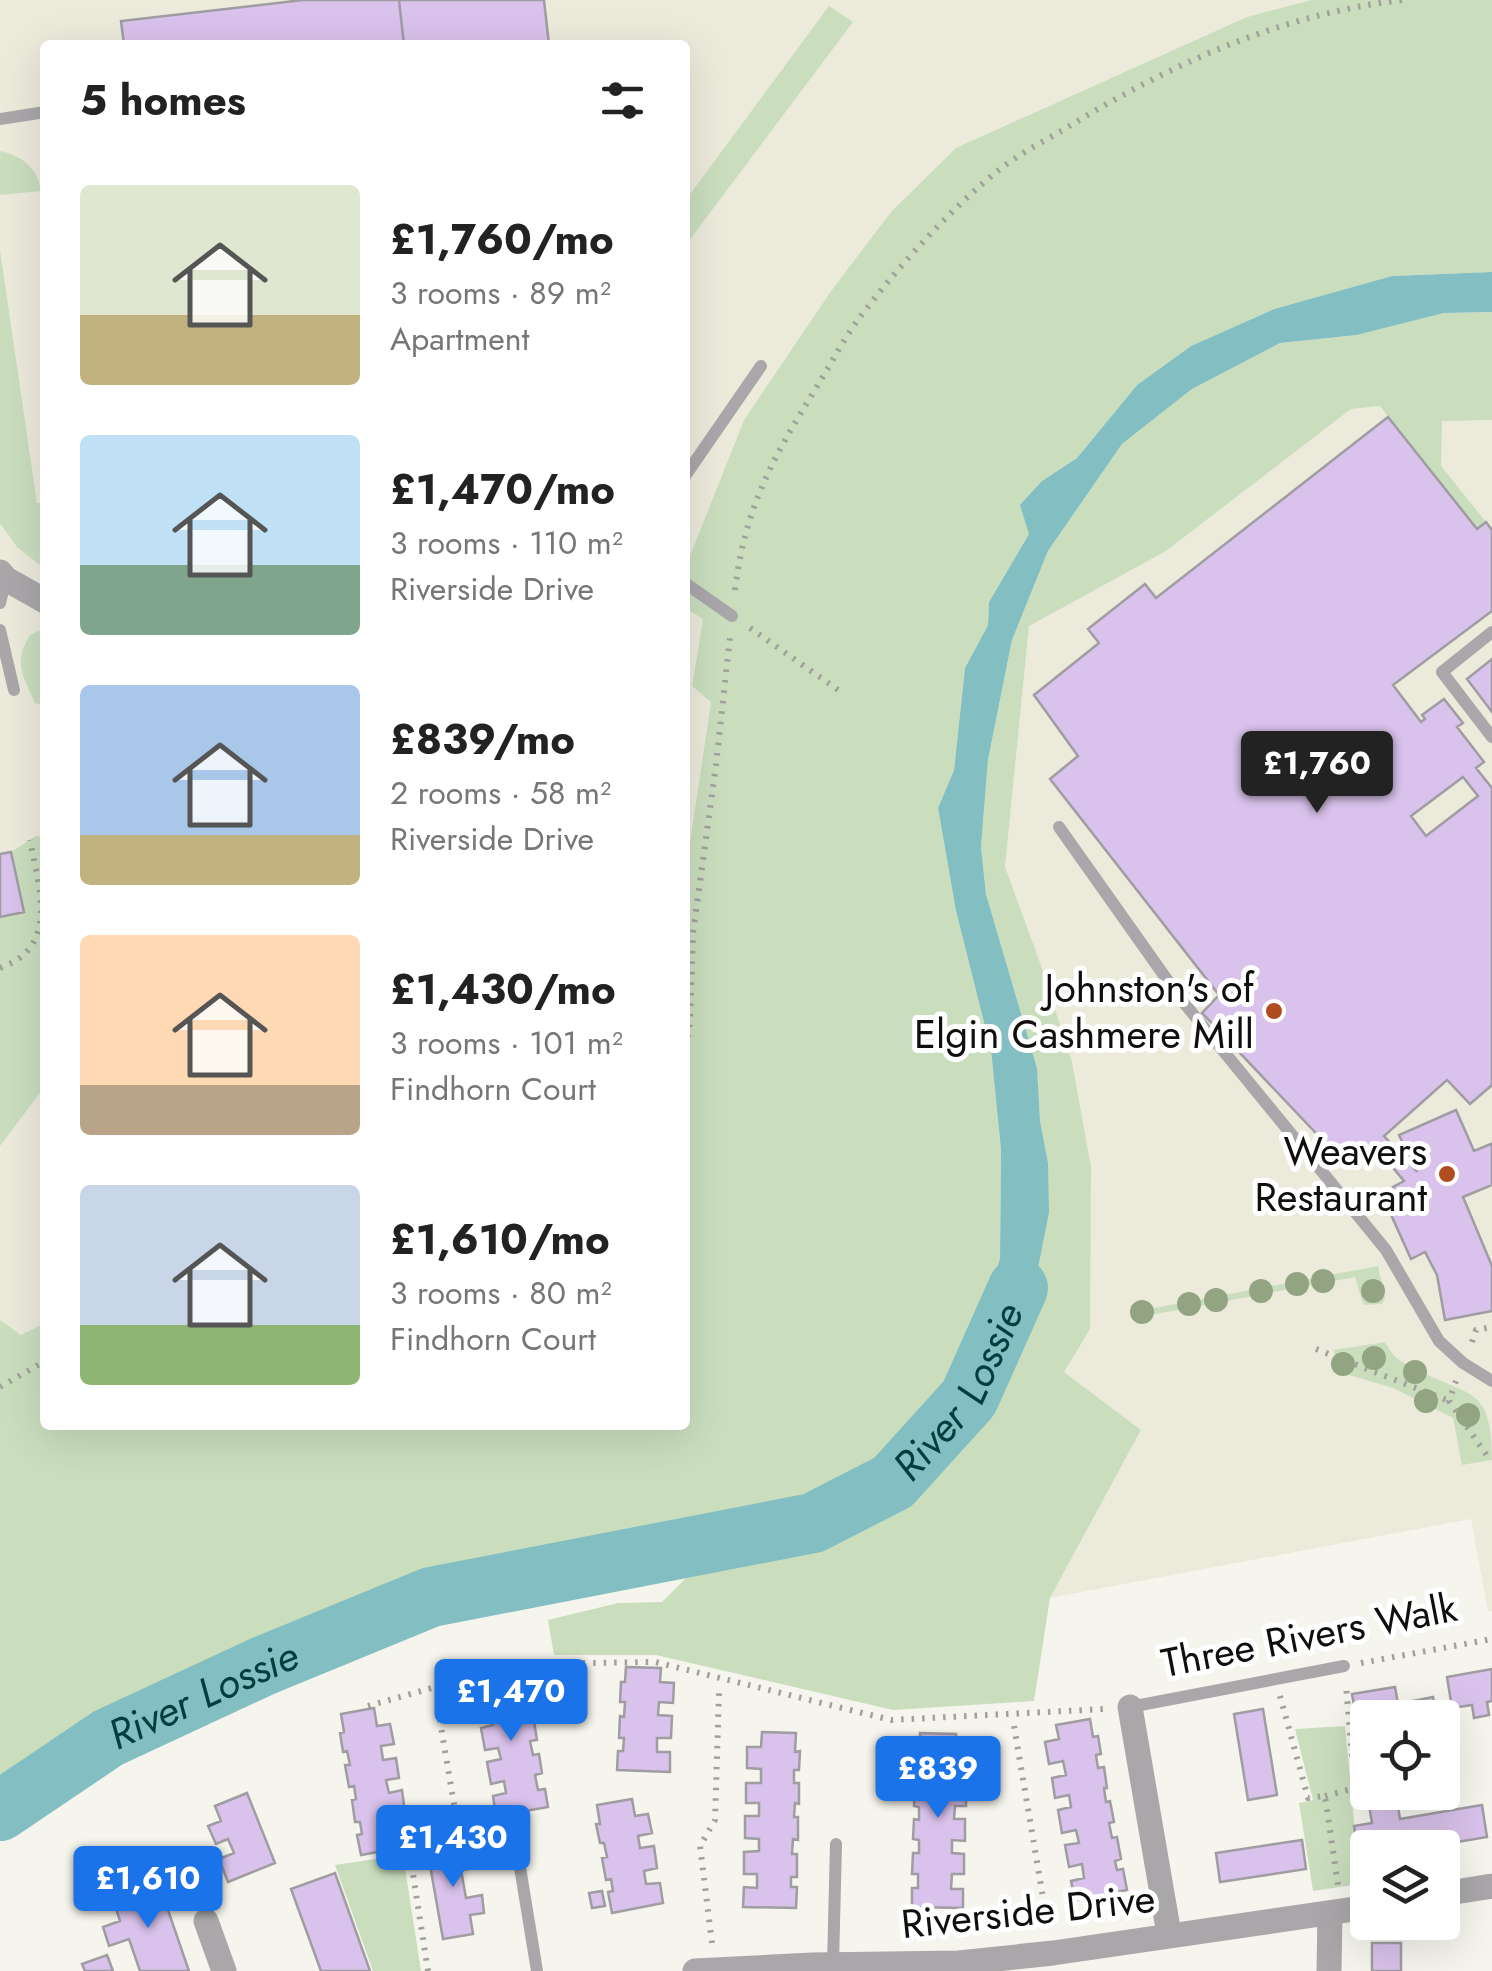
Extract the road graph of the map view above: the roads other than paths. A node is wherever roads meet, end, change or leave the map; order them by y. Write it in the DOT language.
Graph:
graph roads {
  1 [pos="40,113"];
  2 [pos="0,118"];
  3 [pos="761,366"];
  4 [pos="690,469"];
  5 [pos="2,584"];
  6 [pos="690,586"];
  7 [pos="40,599"];
  8 [pos="732,616"];
  9 [pos="0,630"];
  10 [pos="1492,632"];
  11 [pos="14,690"];
  12 [pos="1492,737"];
  13 [pos="1059,827"];
  14 [pos="1492,1380"];
  15 [pos="1344,1666"];
  16 [pos="1130,1707"];
  17 [pos="516,1843"];
  18 [pos="836,1844"];
  19 [pos="1492,1886"];
  20 [pos="1460,1891"];
  21 [pos="1350,1909"];
  22 [pos="1336,1912"];
  23 [pos="206,1921"];
  24 [pos="1169,1934"];
  25 [pos="833,1964"];
  26 [pos="749,1969"];
  27 [pos="705,1970"];
  28 [pos="224,1971"];
  29 [pos="537,1971"];
  30 [pos="1329,1971"];
  1 -- 2 [label="lane"];
  3 -- 4 [label="lane"];
  5 -- 7 [label="street"];
  6 -- 8 [label="lane"];
  9 -- 11 [label="lane"];
  10 -- 12 [label="lane"];
  13 -- 14 [label="lane"];
  15 -- 16 [label="lane, Three Rivers Walk"];
  16 -- 24 [label="street, Three Rivers Walk"];
  17 -- 29 [label="lane"];
  18 -- 25 [label="lane"];
  19 -- 20 [label="street"];
  21 -- 22 [label="street, Riverside Drive"];
  22 -- 24 [label="street, Riverside Drive"];
  22 -- 30 [label="street"];
  23 -- 28 [label="street"];
  24 -- 25 [label="street, Riverside Drive"];
  25 -- 26 [label="street, Riverside Drive"];
  26 -- 27 [label="street, Riverside Drive"];
}
